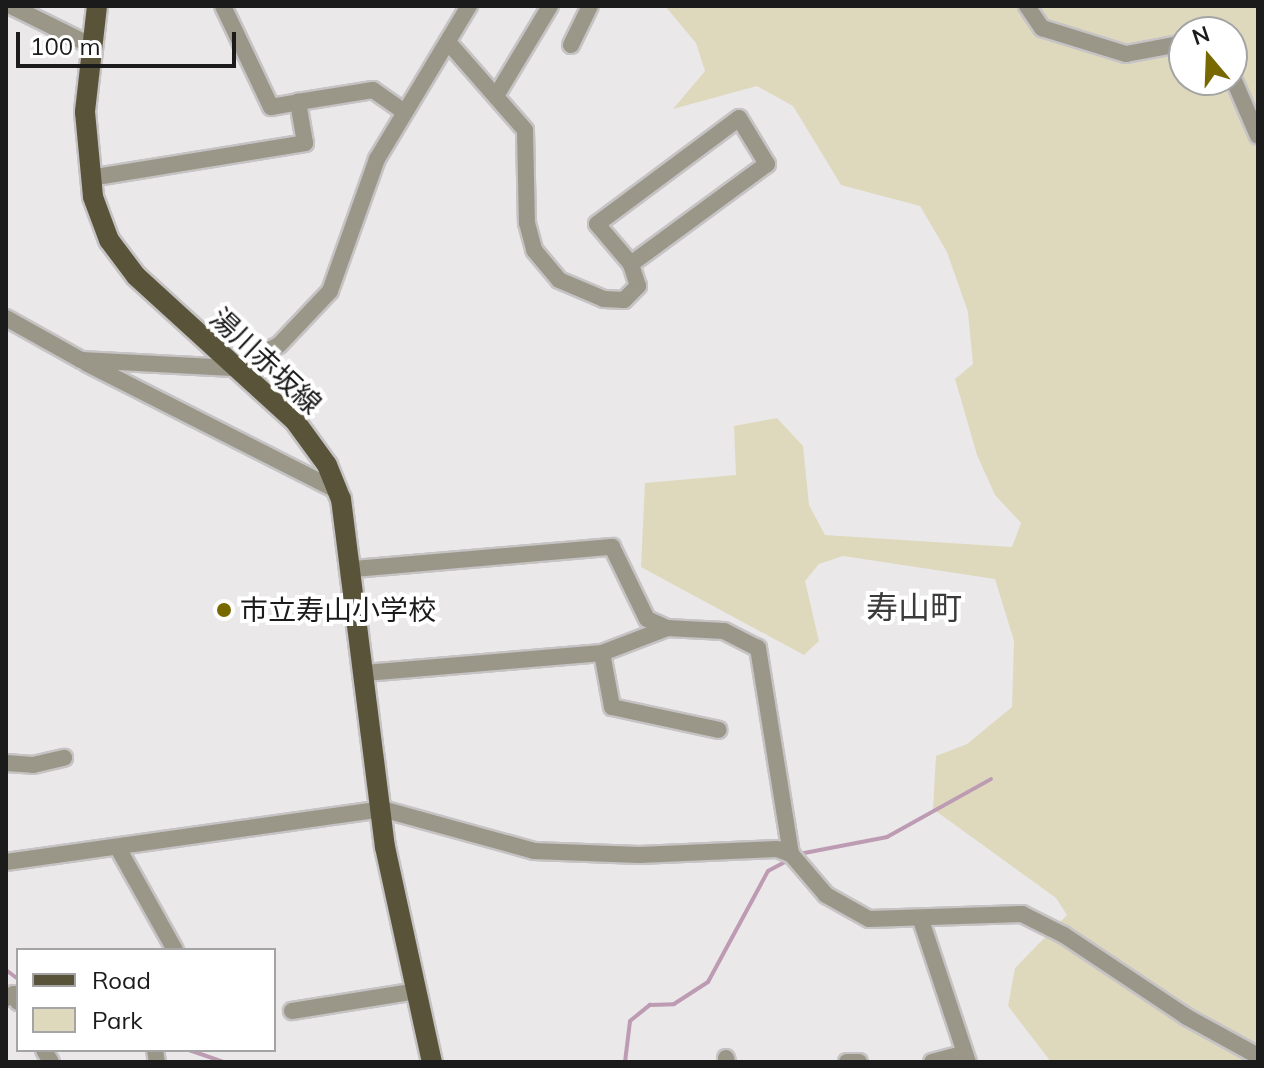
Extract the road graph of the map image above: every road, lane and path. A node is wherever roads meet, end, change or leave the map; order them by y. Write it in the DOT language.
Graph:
graph roads {
  1 [pos="11,6"];
  2 [pos="97,6"];
  3 [pos="223,6"];
  4 [pos="469,6"];
  5 [pos="550,6"];
  6 [pos="590,6"];
  7 [pos="1027,6"];
  8 [pos="448,42"];
  9 [pos="90,45"];
  10 [pos="571,45"];
  11 [pos="1168,46"];
  12 [pos="496,96"];
  13 [pos="1241,96"];
  14 [pos="298,102"];
  15 [pos="404,112"];
  16 [pos="1258,136"];
  17 [pos="90,178"];
  18 [pos="631,264"];
  19 [pos="6,318"];
  20 [pos="81,360"];
  21 [pos="233,368"];
  22 [pos="338,491"];
  23 [pos="353,569"];
  24 [pos="667,628"];
  25 [pos="602,653"];
  26 [pos="365,673"];
  27 [pos="719,730"];
  28 [pos="64,758"];
  29 [pos="6,763"];
  30 [pos="382,809"];
  31 [pos="118,848"];
  32 [pos="794,858"];
  33 [pos="6,862"];
  34 [pos="921,920"];
  35 [pos="174,948"];
  36 [pos="417,991"];
  37 [pos="292,1011"];
  38 [pos="1258,1056"];
  39 [pos="966,1058"];
  40 [pos="432,1062"];
  41 [pos="847,1062"];
  42 [pos="859,1062"];
  43 [pos="932,1062"];
  1 -- 9 [label="street"];
  2 -- 9 [label="main road, 湯川赤坂線"];
  3 -- 14 [label="street"];
  4 -- 8 [label="street"];
  5 -- 12 [label="street"];
  6 -- 10 [label="street"];
  7 -- 11 [label="street"];
  8 -- 12 [label="street"];
  8 -- 15 [label="street"];
  9 -- 17 [label="main road, 湯川赤坂線"];
  12 -- 18 [label="street"];
  13 -- 16 [label="street"];
  14 -- 15 [label="street"];
  14 -- 17 [label="street"];
  15 -- 21 [label="street"];
  17 -- 21 [label="main road, 湯川赤坂線"];
  18 -- 18 [label="street"];
  19 -- 20 [label="street"];
  20 -- 21 [label="street"];
  20 -- 22 [label="street"];
  21 -- 22 [label="main road, 湯川赤坂線"];
  22 -- 23 [label="main road, 湯川赤坂線"];
  23 -- 24 [label="street"];
  23 -- 26 [label="main road, 湯川赤坂線"];
  24 -- 25 [label="street"];
  24 -- 32 [label="street"];
  25 -- 26 [label="street"];
  25 -- 27 [label="street"];
  26 -- 30 [label="main road, 湯川赤坂線"];
  28 -- 29 [label="street"];
  30 -- 31 [label="street"];
  30 -- 32 [label="street"];
  30 -- 36 [label="main road, 湯川赤坂線"];
  31 -- 33 [label="street"];
  31 -- 35 [label="street"];
  32 -- 34 [label="street"];
  34 -- 38 [label="street"];
  34 -- 39 [label="street"];
  36 -- 37 [label="street"];
  36 -- 40 [label="main road, 湯川赤坂線"];
  39 -- 43 [label="street"];
  41 -- 42 [label="street"];
}
